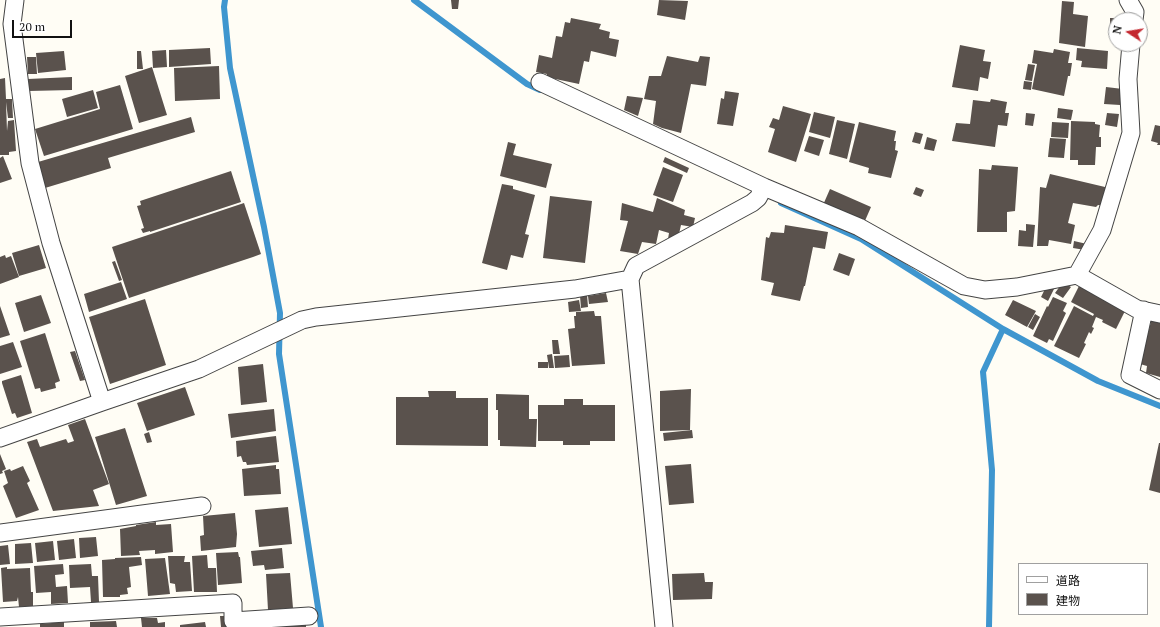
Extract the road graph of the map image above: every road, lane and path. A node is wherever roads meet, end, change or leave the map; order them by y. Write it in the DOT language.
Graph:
graph roads {
  1 [pos="15,0"];
  2 [pos="1128,0"];
  3 [pos="1134,12"];
  4 [pos="1130,52"];
  5 [pos="540,82"];
  6 [pos="762,192"];
  7 [pos="1076,275"];
  8 [pos="630,279"];
  9 [pos="1152,312"];
  10 [pos="1160,390"];
  11 [pos="102,402"];
  12 [pos="0,438"];
  13 [pos="202,506"];
  14 [pos="0,533"];
  15 [pos="308,616"];
  16 [pos="0,617"];
  17 [pos="664,627"];
  1 -- 11 [label="street"];
  2 -- 3 [label="street"];
  4 -- 7 [label="street"];
  5 -- 6 [label="street"];
  6 -- 7 [label="street"];
  6 -- 8 [label="street"];
  7 -- 9 [label="street"];
  8 -- 11 [label="street"];
  8 -- 17 [label="street"];
  9 -- 10 [label="street"];
  11 -- 12 [label="street"];
  13 -- 14 [label="street"];
  15 -- 16 [label="street"];
}
